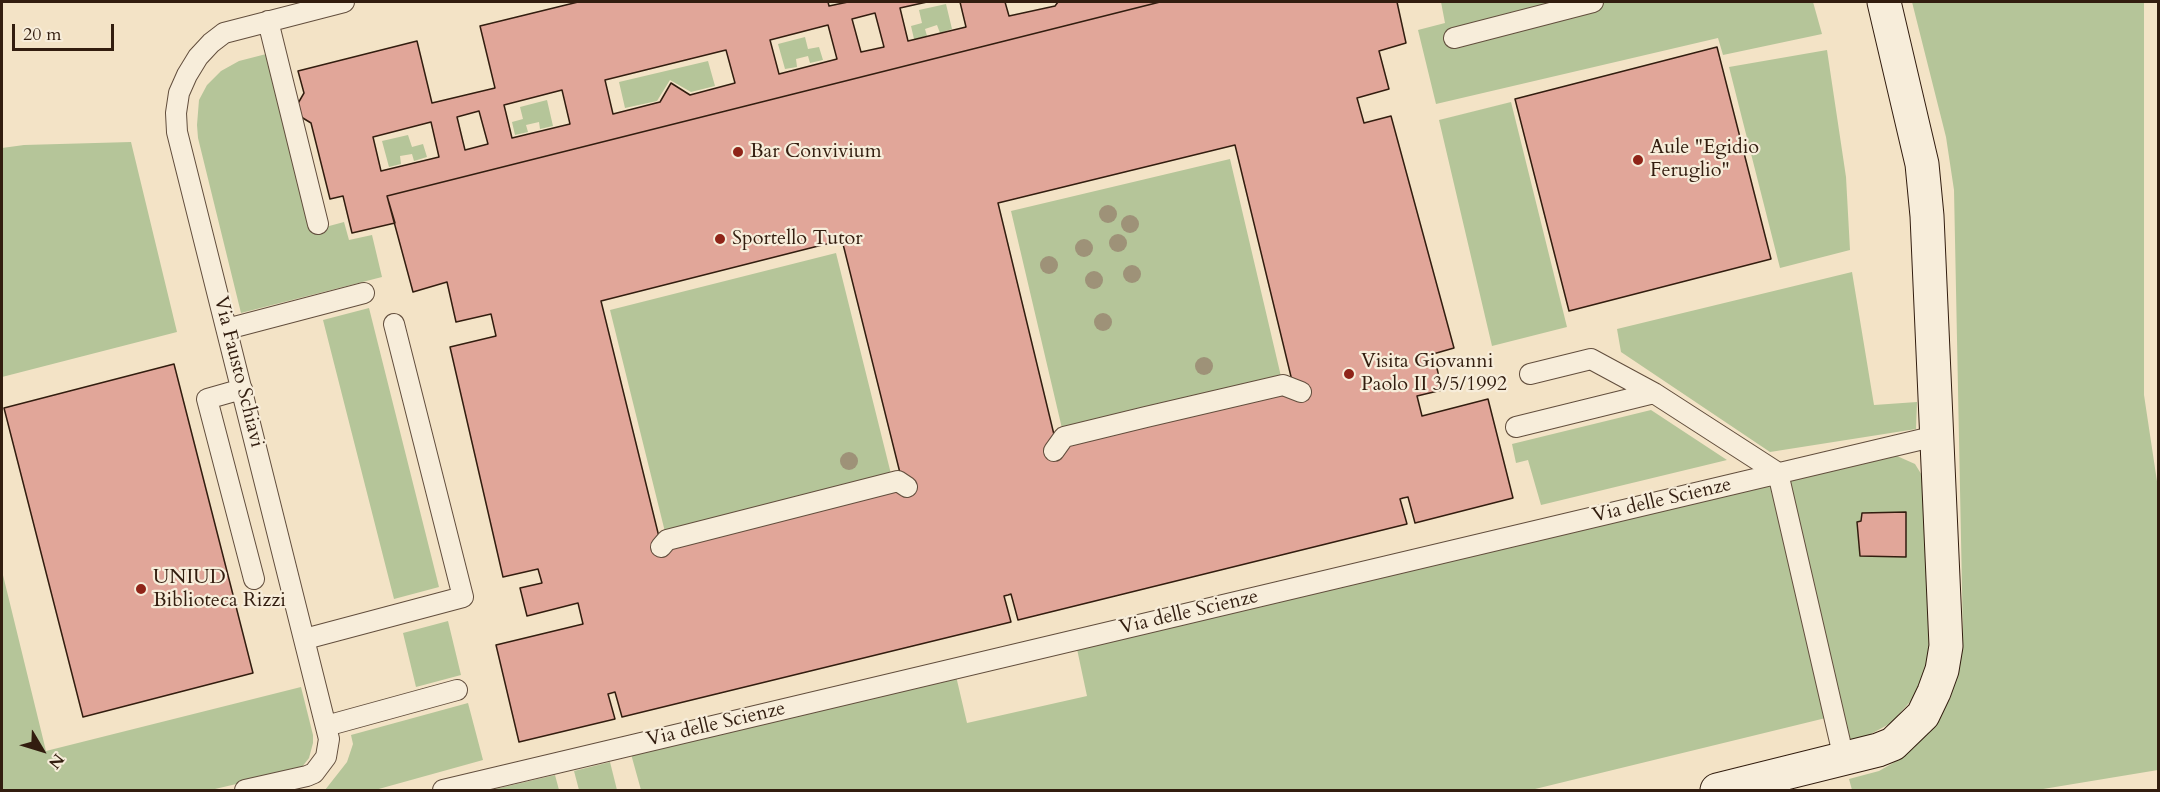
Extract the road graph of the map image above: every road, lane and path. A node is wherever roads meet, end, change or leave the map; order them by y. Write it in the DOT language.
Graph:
graph roads {
  1 [pos="344,2"];
  2 [pos="1593,2"];
  3 [pos="1884,2"];
  4 [pos="268,21"];
  5 [pos="1454,38"];
  6 [pos="318,224"];
  7 [pos="364,293"];
  8 [pos="394,324"];
  9 [pos="227,329"];
  10 [pos="1530,375"];
  11 [pos="242,389"];
  12 [pos="1301,392"];
  13 [pos="1654,393"];
  14 [pos="1516,427"];
  15 [pos="1936,436"];
  16 [pos="1054,451"];
  17 [pos="1778,473"];
  18 [pos="907,487"];
  19 [pos="661,547"];
  20 [pos="254,579"];
  21 [pos="304,639"];
  22 [pos="457,690"];
  23 [pos="326,726"];
  24 [pos="1844,759"];
  25 [pos="246,790"];
  26 [pos="443,790"];
  27 [pos="1718,790"];
  1 -- 4 [label="lane, Via Fausto Schiavi"];
  2 -- 5 [label="lane"];
  3 -- 15 [label="street"];
  4 -- 6 [label="lane"];
  4 -- 9 [label="lane, Via Fausto Schiavi"];
  7 -- 9 [label="lane"];
  8 -- 21 [label="lane"];
  9 -- 11 [label="lane, Via Fausto Schiavi"];
  10 -- 13 [label="lane"];
  11 -- 20 [label="lane"];
  11 -- 21 [label="lane, Via Fausto Schiavi"];
  12 -- 16 [label="lane"];
  13 -- 14 [label="lane"];
  13 -- 17 [label="lane"];
  15 -- 17 [label="lane, Via delle Scienze"];
  15 -- 24 [label="street"];
  17 -- 24 [label="lane"];
  17 -- 26 [label="lane, Via delle Scienze"];
  18 -- 19 [label="lane"];
  21 -- 23 [label="lane, Via Fausto Schiavi"];
  22 -- 23 [label="lane"];
  23 -- 25 [label="lane, Via Fausto Schiavi"];
  24 -- 27 [label="street"];
}
